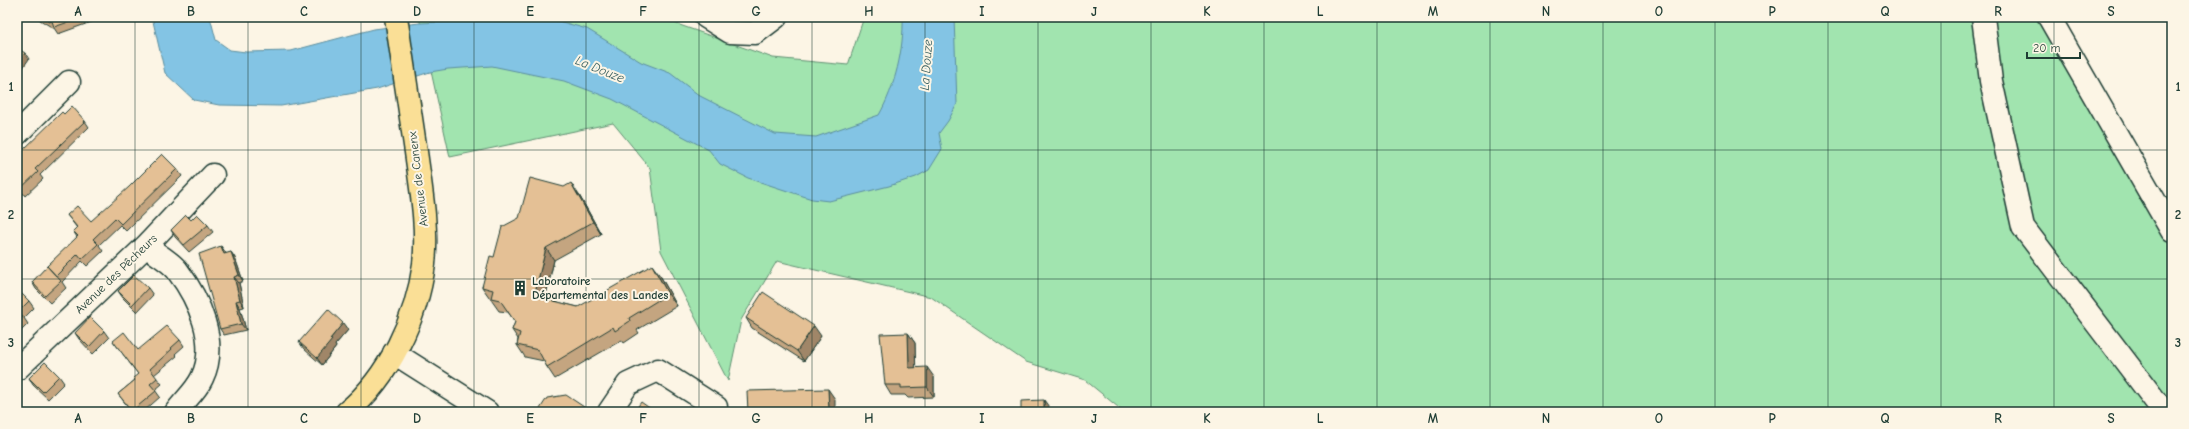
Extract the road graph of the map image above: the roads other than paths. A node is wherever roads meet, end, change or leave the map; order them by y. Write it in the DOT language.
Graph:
graph roads {
  1 [pos="706,17"];
  2 [pos="776,17"];
  3 [pos="1983,17"];
  4 [pos="2049,17"];
  5 [pos="397,19"];
  6 [pos="69,82"];
  7 [pos="17,134"];
  8 [pos="213,175"];
  9 [pos="2172,231"];
  10 [pos="146,246"];
  11 [pos="394,353"];
  12 [pos="17,369"];
  13 [pos="176,412"];
  14 [pos="347,412"];
  15 [pos="487,412"];
  16 [pos="609,412"];
  17 [pos="716,412"];
  18 [pos="2164,412"];
  1 -- 2 [label="street"];
  3 -- 18 [label="street"];
  4 -- 9 [label="street"];
  5 -- 11 [label="main road, Avenue de Canenx"];
  6 -- 7 [label="street"];
  8 -- 10 [label="street, Avenue des Pêcheurs"];
  10 -- 12 [label="street, Avenue des Pêcheurs"];
  10 -- 13 [label="street"];
  11 -- 14 [label="main road, Avenue de Canenx"];
  11 -- 15 [label="street"];
  16 -- 17 [label="street"];
}
